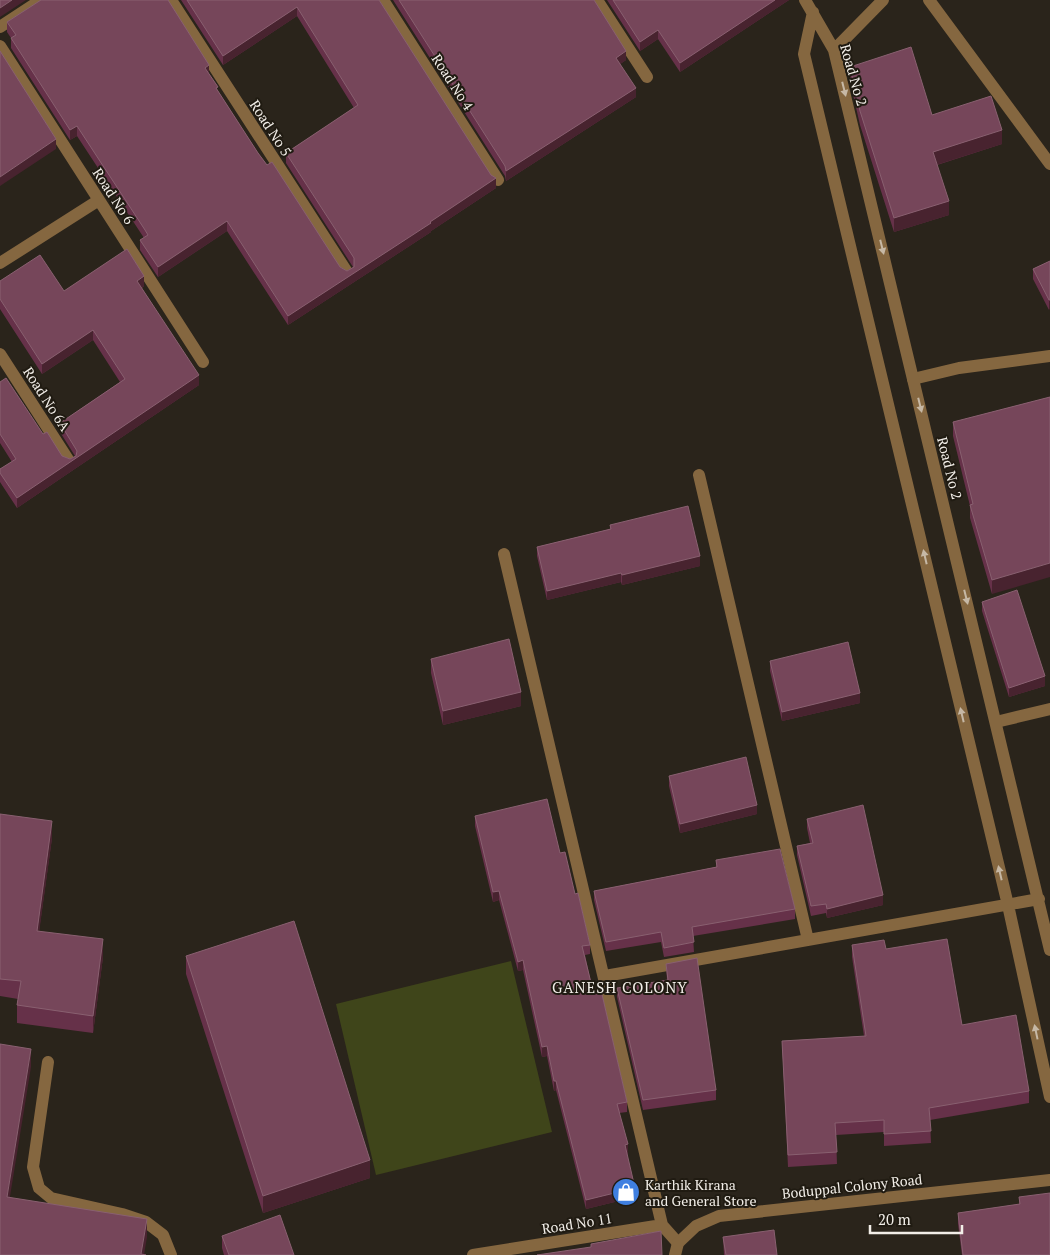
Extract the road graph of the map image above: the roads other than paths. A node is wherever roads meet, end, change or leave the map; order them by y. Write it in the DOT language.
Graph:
graph roads {
  1 [pos="41,0"];
  2 [pos="170,0"];
  3 [pos="383,0"];
  4 [pos="597,0"];
  5 [pos="806,0"];
  6 [pos="883,0"];
  7 [pos="929,0"];
  8 [pos="813,12"];
  9 [pos="0,27"];
  10 [pos="0,46"];
  11 [pos="834,50"];
  12 [pos="647,77"];
  13 [pos="1050,164"];
  14 [pos="498,180"];
  15 [pos="99,200"];
  16 [pos="0,263"];
  17 [pos="347,272"];
  18 [pos="0,354"];
  19 [pos="1050,356"];
  20 [pos="203,362"];
  21 [pos="914,379"];
  22 [pos="69,461"];
  23 [pos="699,475"];
  24 [pos="504,554"];
  25 [pos="1050,709"];
  26 [pos="996,722"];
  27 [pos="1039,899"];
  28 [pos="1008,905"];
  29 [pos="808,940"];
  30 [pos="1050,950"];
  31 [pos="605,976"];
  32 [pos="48,1062"];
  33 [pos="1050,1097"];
  34 [pos="1050,1180"];
  35 [pos="662,1225"];
  36 [pos="676,1249"];
  37 [pos="171,1255"];
  38 [pos="473,1255"];
  1 -- 9 [label="street"];
  2 -- 17 [label="street, Road No 5"];
  3 -- 14 [label="street, Road No 4"];
  4 -- 12 [label="street"];
  5 -- 8 [label="street, Road No 2"];
  6 -- 11 [label="street"];
  7 -- 13 [label="street"];
  8 -- 11 [label="street, Road No 2"];
  28 -- 8 [label="street, one-way"];
  10 -- 15 [label="street, Road No 6"];
  11 -- 21 [label="street, Road No 2, one-way"];
  15 -- 16 [label="street"];
  15 -- 20 [label="street, Road No 6"];
  18 -- 22 [label="street, Road No 6A"];
  19 -- 21 [label="street"];
  21 -- 26 [label="street, Road No 2, one-way"];
  23 -- 29 [label="street"];
  24 -- 31 [label="street"];
  25 -- 26 [label="street"];
  26 -- 27 [label="street, Road No 2"];
  27 -- 28 [label="street"];
  27 -- 30 [label="street, Road No 2"];
  28 -- 29 [label="street"];
  33 -- 28 [label="street, one-way"];
  29 -- 31 [label="street"];
  31 -- 35 [label="street"];
  32 -- 37 [label="street"];
  34 -- 36 [label="street, Boduppal Colony Road"];
  35 -- 36 [label="street"];
  35 -- 38 [label="street, Road No 11"];
}
